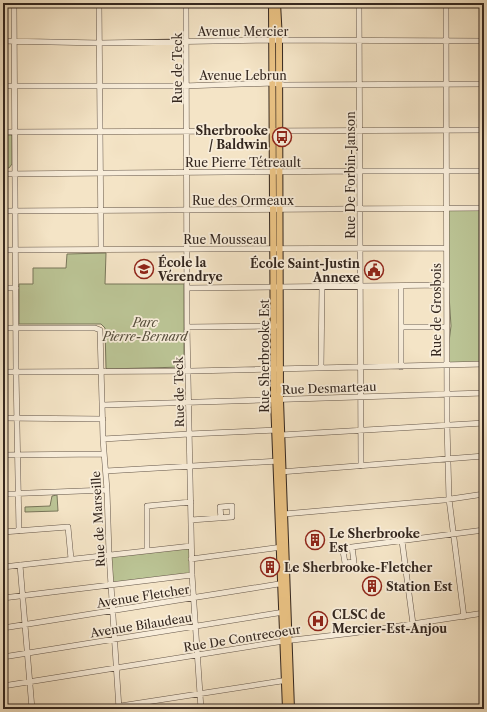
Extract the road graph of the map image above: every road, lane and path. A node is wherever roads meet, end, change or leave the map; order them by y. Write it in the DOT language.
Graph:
graph roads {
  1 [pos="14,3"];
  2 [pos="99,3"];
  3 [pos="186,3"];
  4 [pos="272,3"];
  5 [pos="277,3"];
  6 [pos="359,3"];
  7 [pos="446,3"];
  8 [pos="272,40"];
  9 [pos="279,40"];
  10 [pos="359,40"];
  11 [pos="3,41"];
  12 [pos="15,41"];
  13 [pos="187,41"];
  14 [pos="446,41"];
  15 [pos="484,41"];
  16 [pos="100,43"];
  17 [pos="276,84"];
  18 [pos="446,84"];
  19 [pos="484,84"];
  20 [pos="360,85"];
  21 [pos="3,86"];
  22 [pos="15,86"];
  23 [pos="100,86"];
  24 [pos="187,86"];
  25 [pos="276,130"];
  26 [pos="360,130"];
  27 [pos="446,130"];
  28 [pos="484,130"];
  29 [pos="187,131"];
  30 [pos="3,132"];
  31 [pos="15,132"];
  32 [pos="100,132"];
  33 [pos="446,170"];
  34 [pos="276,171"];
  35 [pos="360,171"];
  36 [pos="484,171"];
  37 [pos="100,172"];
  38 [pos="187,172"];
  39 [pos="15,173"];
  40 [pos="3,174"];
  41 [pos="446,208"];
  42 [pos="484,208"];
  43 [pos="360,210"];
  44 [pos="3,211"];
  45 [pos="15,211"];
  46 [pos="101,211"];
  47 [pos="187,211"];
  48 [pos="276,211"];
  49 [pos="446,248"];
  50 [pos="187,249"];
  51 [pos="276,249"];
  52 [pos="360,249"];
  53 [pos="3,250"];
  54 [pos="15,250"];
  55 [pos="101,250"];
  56 [pos="446,285"];
  57 [pos="322,286"];
  58 [pos="360,286"];
  59 [pos="401,286"];
  60 [pos="277,287"];
  61 [pos="3,288"];
  62 [pos="16,288"];
  63 [pos="188,288"];
  64 [pos="277,326"];
  65 [pos="188,327"];
  66 [pos="401,327"];
  67 [pos="446,327"];
  68 [pos="3,328"];
  69 [pos="16,328"];
  70 [pos="484,364"];
  71 [pos="446,366"];
  72 [pos="361,367"];
  73 [pos="401,367"];
  74 [pos="321,368"];
  75 [pos="277,369"];
  76 [pos="188,371"];
  77 [pos="3,372"];
  78 [pos="16,372"];
  79 [pos="102,372"];
  80 [pos="484,393"];
  81 [pos="446,394"];
  82 [pos="361,397"];
  83 [pos="277,400"];
  84 [pos="189,403"];
  85 [pos="103,405"];
  86 [pos="3,418"];
  87 [pos="16,419"];
  88 [pos="103,419"];
  89 [pos="484,423"];
  90 [pos="447,425"];
  91 [pos="361,430"];
  92 [pos="279,432"];
  93 [pos="190,434"];
  94 [pos="103,440"];
  95 [pos="104,454"];
  96 [pos="3,455"];
  97 [pos="17,455"];
  98 [pos="484,456"];
  99 [pos="448,459"];
  100 [pos="280,461"];
  101 [pos="190,466"];
  102 [pos="361,466"];
  103 [pos="106,471"];
  104 [pos="280,472"];
  105 [pos="108,490"];
  106 [pos="18,493"];
  107 [pos="3,494"];
  108 [pos="484,494"];
  109 [pos="450,499"];
  110 [pos="191,502"];
  111 [pos="284,514"];
  112 [pos="220,518"];
  113 [pos="191,520"];
  114 [pos="484,530"];
  115 [pos="19,531"];
  116 [pos="3,532"];
  117 [pos="453,534"];
  118 [pos="402,541"];
  119 [pos="191,546"];
  120 [pos="283,547"];
  121 [pos="352,547"];
  122 [pos="147,550"];
  123 [pos="109,554"];
  124 [pos="71,559"];
  125 [pos="192,559"];
  126 [pos="20,565"];
  127 [pos="3,567"];
  128 [pos="192,575"];
  129 [pos="284,584"];
  130 [pos="112,585"];
  131 [pos="24,596"];
  132 [pos="3,598"];
  133 [pos="193,598"];
  134 [pos="113,610"];
  135 [pos="286,612"];
  136 [pos="484,614"];
  137 [pos="464,617"];
  138 [pos="25,624"];
  139 [pos="413,624"];
  140 [pos="195,627"];
  141 [pos="3,628"];
  142 [pos="115,639"];
  143 [pos="287,641"];
  144 [pos="27,653"];
  145 [pos="197,655"];
  146 [pos="3,657"];
  147 [pos="117,668"];
  148 [pos="288,680"];
  149 [pos="29,682"];
  150 [pos="3,686"];
  151 [pos="200,693"];
  152 [pos="119,708"];
  153 [pos="32,709"];
  154 [pos="102,709"];
  155 [pos="201,709"];
  156 [pos="286,709"];
  157 [pos="291,709"];
  1 -- 12 [label="street"];
  2 -- 16 [label="street"];
  3 -- 13 [label="street, Rue de Teck"];
  4 -- 8 [label="main road, Rue Sherbrooke Est"];
  5 -- 9 [label="main road, Rue Sherbrooke Est"];
  6 -- 10 [label="street, Rue De Forbin-Janson"];
  7 -- 14 [label="street, Rue de Grosbois"];
  8 -- 9 [label="street, Avenue Mercier"];
  8 -- 13 [label="street, Avenue Mercier"];
  8 -- 17 [label="main road, Rue Sherbrooke Est"];
  9 -- 10 [label="street, Avenue Mercier"];
  9 -- 17 [label="main road, Rue Sherbrooke Est"];
  10 -- 14 [label="street, Avenue Mercier"];
  10 -- 20 [label="street, Rue De Forbin-Janson"];
  11 -- 12 [label="street, Avenue Mercier"];
  12 -- 16 [label="street, Avenue Mercier"];
  12 -- 22 [label="street"];
  13 -- 16 [label="street, Avenue Mercier"];
  13 -- 24 [label="street, Rue de Teck"];
  14 -- 15 [label="street, Avenue Mercier"];
  14 -- 18 [label="street, Rue de Grosbois"];
  16 -- 23 [label="street"];
  17 -- 20 [label="street, Avenue Lebrun"];
  17 -- 24 [label="street, Avenue Lebrun"];
  17 -- 25 [label="main road, Rue Sherbrooke Est"];
  18 -- 19 [label="street, Avenue Lebrun"];
  18 -- 20 [label="street, Avenue Lebrun"];
  18 -- 27 [label="street, Rue de Grosbois"];
  20 -- 26 [label="street, Rue De Forbin-Janson"];
  21 -- 22 [label="street, Avenue Lebrun"];
  22 -- 23 [label="street, Avenue Lebrun"];
  22 -- 31 [label="street"];
  23 -- 24 [label="street, Avenue Lebrun"];
  23 -- 32 [label="street"];
  24 -- 29 [label="street, Rue de Teck"];
  25 -- 26 [label="street"];
  25 -- 29 [label="street"];
  25 -- 34 [label="main road, Rue Sherbrooke Est"];
  26 -- 27 [label="street"];
  26 -- 35 [label="street, Rue De Forbin-Janson"];
  27 -- 28 [label="street"];
  27 -- 33 [label="street, Rue de Grosbois"];
  29 -- 32 [label="street"];
  29 -- 38 [label="street, Rue de Teck"];
  30 -- 31 [label="street"];
  31 -- 32 [label="street"];
  31 -- 39 [label="street"];
  32 -- 37 [label="street"];
  33 -- 35 [label="street, Rue Pierre Tétreault"];
  33 -- 36 [label="street, Rue Pierre Tétreault"];
  33 -- 41 [label="street, Rue de Grosbois"];
  34 -- 35 [label="street, Rue Pierre Tétreault"];
  34 -- 38 [label="street, Rue Pierre Tétreault"];
  34 -- 48 [label="main road, Rue Sherbrooke Est"];
  35 -- 43 [label="street, Rue De Forbin-Janson"];
  37 -- 38 [label="street, Rue Pierre Tétreault"];
  37 -- 39 [label="street, Rue Pierre Tétreault"];
  37 -- 46 [label="street"];
  38 -- 47 [label="street, Rue de Teck"];
  39 -- 40 [label="street, Rue Pierre Tétreault"];
  39 -- 45 [label="street"];
  41 -- 42 [label="street, Rue des Ormeaux"];
  41 -- 43 [label="street, Rue des Ormeaux"];
  41 -- 49 [label="street, Rue de Grosbois"];
  43 -- 48 [label="street, Rue des Ormeaux"];
  43 -- 52 [label="street, Rue De Forbin-Janson"];
  44 -- 45 [label="street, Rue des Ormeaux"];
  45 -- 46 [label="street, Rue des Ormeaux"];
  45 -- 54 [label="street"];
  46 -- 47 [label="street, Rue des Ormeaux"];
  46 -- 55 [label="street"];
  47 -- 48 [label="street, Rue des Ormeaux"];
  47 -- 50 [label="street, Rue de Teck"];
  48 -- 51 [label="main road, Rue Sherbrooke Est"];
  49 -- 52 [label="street, Rue Mousseau"];
  49 -- 56 [label="street, Rue de Grosbois"];
  50 -- 51 [label="street, Rue Mousseau"];
  50 -- 55 [label="street, Rue Mousseau"];
  50 -- 63 [label="street, Rue de Teck"];
  51 -- 52 [label="street, Rue Mousseau"];
  51 -- 60 [label="main road, Rue Sherbrooke Est"];
  52 -- 58 [label="street, Rue De Forbin-Janson"];
  53 -- 54 [label="street, Rue Mousseau"];
  54 -- 55 [label="street, Rue Mousseau"];
  54 -- 62 [label="street"];
  56 -- 59 [label="street"];
  56 -- 67 [label="street, Rue de Grosbois"];
  57 -- 58 [label="street"];
  57 -- 60 [label="street"];
  57 -- 74 [label="street"];
  58 -- 59 [label="street"];
  58 -- 72 [label="street, Rue De Forbin-Janson"];
  59 -- 66 [label="street"];
  60 -- 63 [label="street"];
  60 -- 64 [label="main road, Rue Sherbrooke Est"];
  61 -- 62 [label="street"];
  62 -- 69 [label="street"];
  63 -- 65 [label="street, Rue de Teck"];
  64 -- 65 [label="street"];
  64 -- 75 [label="main road, Rue Sherbrooke Est"];
  65 -- 76 [label="street, Rue de Teck"];
  66 -- 67 [label="street"];
  66 -- 73 [label="street"];
  67 -- 71 [label="street, Rue de Grosbois"];
  68 -- 69 [label="street"];
  69 -- 78 [label="street"];
  69 -- 79 [label="street, Rue de Marseille"];
  70 -- 71 [label="street"];
  71 -- 73 [label="street"];
  71 -- 81 [label="street, Rue de Grosbois"];
  72 -- 73 [label="street"];
  72 -- 74 [label="street"];
  72 -- 82 [label="street, Rue De Forbin-Janson"];
  74 -- 75 [label="street"];
  75 -- 76 [label="street"];
  75 -- 83 [label="main road, Rue Sherbrooke Est"];
  76 -- 79 [label="street"];
  76 -- 84 [label="street, Rue de Teck"];
  77 -- 78 [label="street"];
  78 -- 79 [label="street"];
  78 -- 87 [label="street"];
  79 -- 85 [label="street, Rue de Marseille"];
  80 -- 81 [label="street, Rue Desmarteau"];
  81 -- 82 [label="street, Rue Desmarteau"];
  81 -- 90 [label="street, Rue de Grosbois"];
  82 -- 83 [label="street, Rue Desmarteau"];
  82 -- 91 [label="street, Rue De Forbin-Janson"];
  83 -- 84 [label="street, Rue Desmarteau"];
  83 -- 92 [label="main road, Rue Sherbrooke Est"];
  84 -- 85 [label="street, Rue Desmarteau"];
  84 -- 93 [label="street, Rue de Teck"];
  85 -- 88 [label="street, Rue de Marseille"];
  86 -- 87 [label="street"];
  87 -- 88 [label="street"];
  87 -- 97 [label="street"];
  88 -- 94 [label="street, Rue de Marseille"];
  89 -- 90 [label="street"];
  90 -- 91 [label="street"];
  90 -- 99 [label="street, Rue de Grosbois"];
  91 -- 92 [label="street"];
  91 -- 102 [label="street, Rue De Forbin-Janson"];
  92 -- 93 [label="street"];
  92 -- 100 [label="main road, Rue Sherbrooke Est"];
  93 -- 94 [label="street"];
  93 -- 101 [label="street, Rue de Teck"];
  94 -- 95 [label="street, Rue de Marseille"];
  95 -- 97 [label="street"];
  95 -- 103 [label="street, Rue de Marseille"];
  96 -- 97 [label="street"];
  97 -- 106 [label="street"];
  98 -- 99 [label="street"];
  99 -- 102 [label="street"];
  99 -- 109 [label="street, Rue de Grosbois"];
  100 -- 101 [label="street"];
  100 -- 104 [label="main road, Rue Sherbrooke Est"];
  101 -- 103 [label="street"];
  101 -- 110 [label="street, Rue de Teck"];
  102 -- 104 [label="street"];
  103 -- 105 [label="street, Rue de Marseille"];
  104 -- 111 [label="main road, Rue Sherbrooke Est"];
  104 -- 120 [label="main road, Rue Sherbrooke Est"];
  105 -- 106 [label="street"];
  105 -- 123 [label="street, Rue de Marseille"];
  106 -- 107 [label="street"];
  106 -- 115 [label="street"];
  108 -- 109 [label="street"];
  109 -- 111 [label="street"];
  109 -- 117 [label="street, Rue de Grosbois"];
  110 -- 113 [label="street, Rue de Teck"];
  110 -- 122 [label="street"];
  111 -- 120 [label="main road, Rue Sherbrooke Est"];
  112 -- 113 [label="street"];
  113 -- 119 [label="street, Rue de Teck"];
  114 -- 117 [label="street"];
  115 -- 116 [label="street"];
  115 -- 124 [label="street"];
  117 -- 118 [label="street"];
  117 -- 137 [label="street, Rue de Grosbois"];
  118 -- 121 [label="street"];
  118 -- 139 [label="street"];
  119 -- 122 [label="street"];
  119 -- 125 [label="street, Rue de Teck"];
  120 -- 125 [label="street"];
  120 -- 129 [label="main road, Rue Sherbrooke Est"];
  122 -- 123 [label="street"];
  123 -- 124 [label="street"];
  123 -- 130 [label="street, Rue de Marseille"];
  124 -- 126 [label="street"];
  125 -- 128 [label="street, Rue de Teck"];
  126 -- 127 [label="street"];
  126 -- 131 [label="street"];
  128 -- 130 [label="street"];
  128 -- 133 [label="street, Rue de Teck"];
  129 -- 133 [label="street, Avenue Fletcher"];
  129 -- 135 [label="main road, Rue Sherbrooke Est"];
  130 -- 131 [label="street"];
  130 -- 134 [label="street, Rue de Marseille"];
  131 -- 132 [label="street"];
  131 -- 138 [label="street"];
  133 -- 134 [label="street, Avenue Fletcher"];
  133 -- 140 [label="street, Rue de Teck"];
  134 -- 138 [label="street, Avenue Fletcher"];
  134 -- 142 [label="street, Rue de Marseille"];
  135 -- 140 [label="street, Avenue Bilaudeau"];
  135 -- 143 [label="main road, Rue Sherbrooke Est"];
  136 -- 137 [label="street, Rue De Contrecoeur"];
  137 -- 139 [label="street, Rue De Contrecoeur"];
  138 -- 141 [label="street, Avenue Fletcher"];
  138 -- 144 [label="street"];
  139 -- 143 [label="street, Rue De Contrecoeur"];
  140 -- 142 [label="street, Avenue Bilaudeau"];
  140 -- 145 [label="street, Rue de Teck"];
  142 -- 144 [label="street, Avenue Bilaudeau"];
  142 -- 147 [label="street, Rue de Marseille"];
  143 -- 145 [label="street, Rue De Contrecoeur"];
  143 -- 148 [label="main road, Rue Sherbrooke Est"];
  144 -- 146 [label="street, Avenue Bilaudeau"];
  144 -- 149 [label="street"];
  145 -- 147 [label="street, Rue De Contrecoeur"];
  145 -- 151 [label="street, Rue de Teck"];
  147 -- 149 [label="street, Rue De Contrecoeur"];
  147 -- 152 [label="street, Rue de Marseille"];
  148 -- 151 [label="street"];
  148 -- 156 [label="main road, Rue Sherbrooke Est"];
  148 -- 157 [label="main road, Rue Sherbrooke Est"];
  149 -- 150 [label="street, Rue De Contrecoeur"];
  149 -- 153 [label="street"];
  151 -- 152 [label="street"];
  151 -- 155 [label="street, Rue de Teck"];
  152 -- 154 [label="street"];
}
